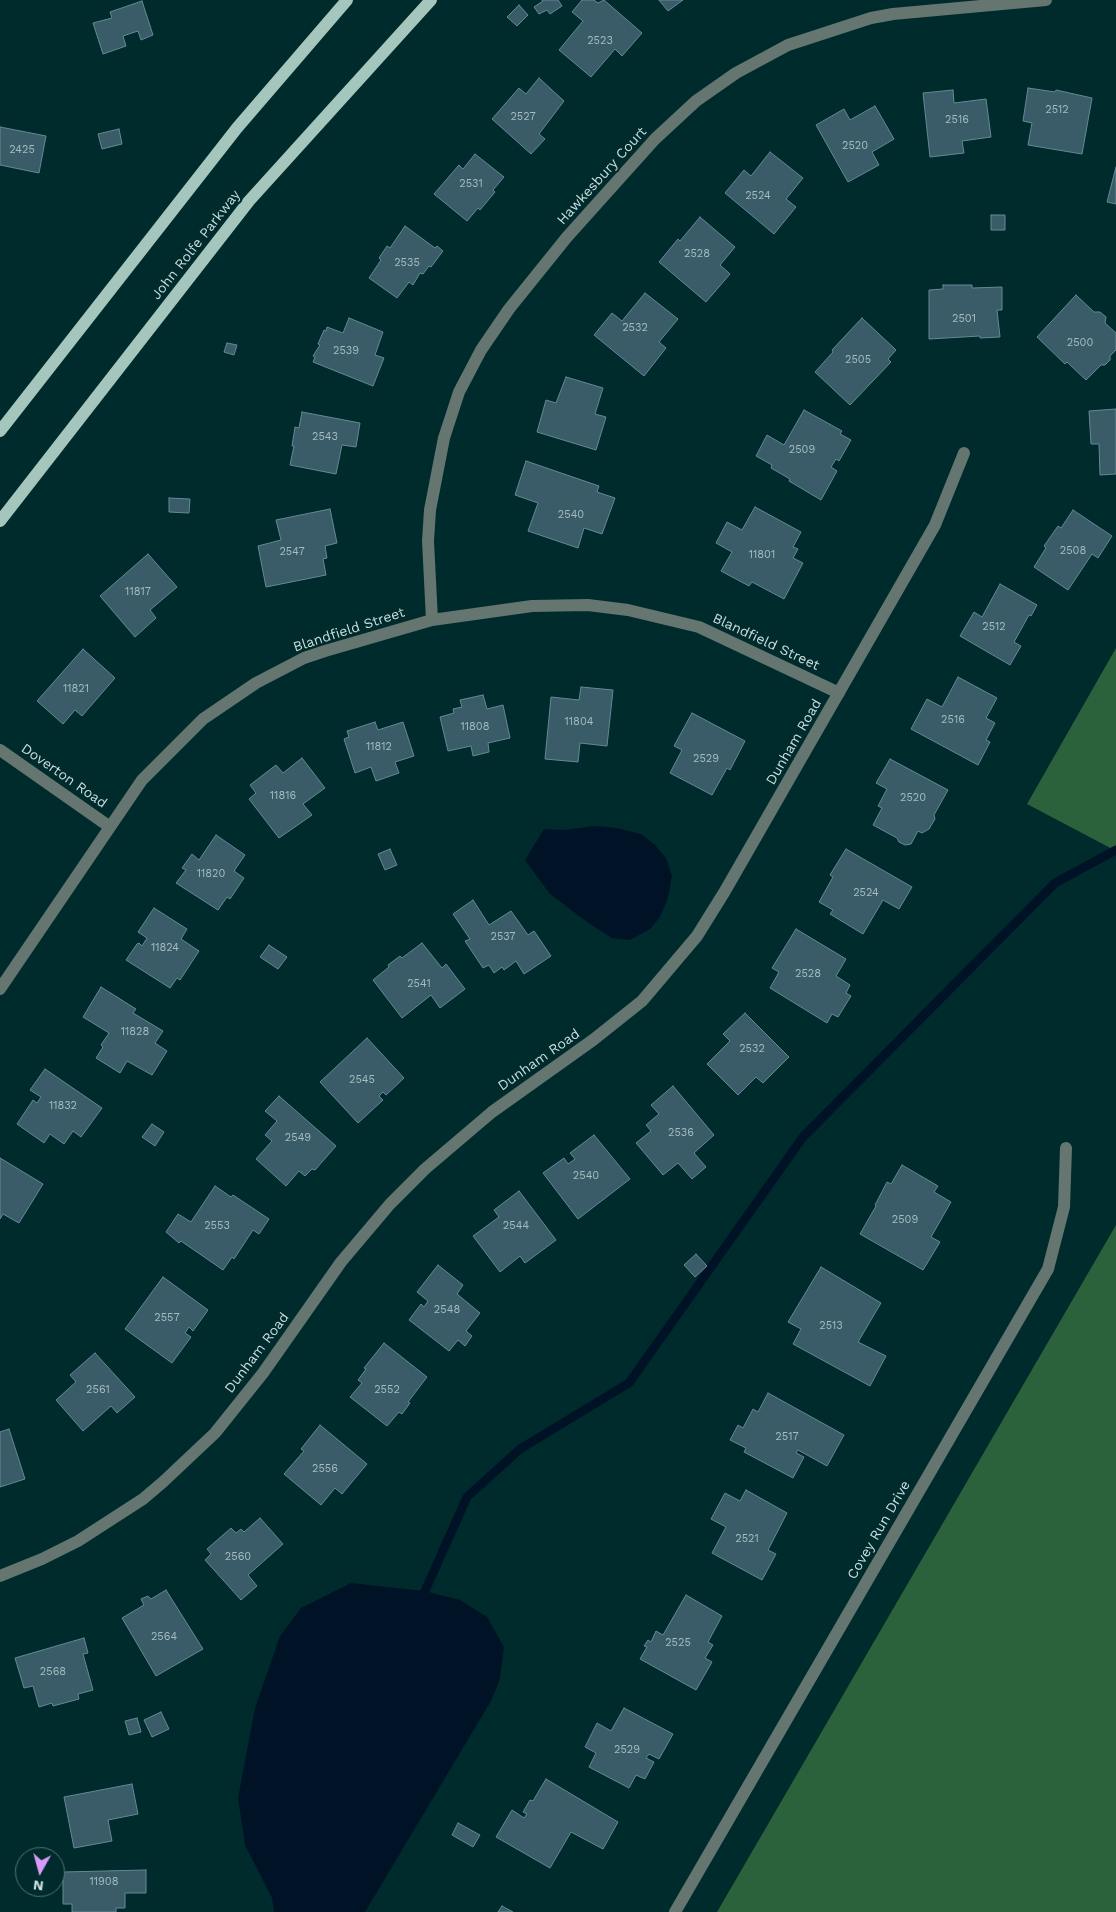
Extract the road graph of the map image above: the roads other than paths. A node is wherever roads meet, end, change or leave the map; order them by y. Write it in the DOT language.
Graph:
graph roads {
  1 [pos="347,0"];
  2 [pos="431,0"];
  3 [pos="1046,0"];
  4 [pos="991,3"];
  5 [pos="0,431"];
  6 [pos="964,453"];
  7 [pos="0,522"];
  8 [pos="432,620"];
  9 [pos="839,693"];
  10 [pos="0,750"];
  11 [pos="110,827"];
  12 [pos="0,989"];
  13 [pos="1066,1148"];
  14 [pos="0,1576"];
  15 [pos="675,1912"];
  1 -- 5 [label="main road"];
  2 -- 7 [label="main road, John Rolfe Parkway"];
  3 -- 4 [label="street, Hawkesbury Court"];
  4 -- 8 [label="street, Hawkesbury Court"];
  6 -- 9 [label="street, Dunham Road"];
  8 -- 9 [label="street, Blandfield Street"];
  8 -- 11 [label="street, Blandfield Street"];
  9 -- 14 [label="street, Dunham Road"];
  10 -- 11 [label="street, Doverton Road"];
  11 -- 12 [label="street, Blandfield Street"];
  13 -- 15 [label="street, Covey Run Drive"];
}
